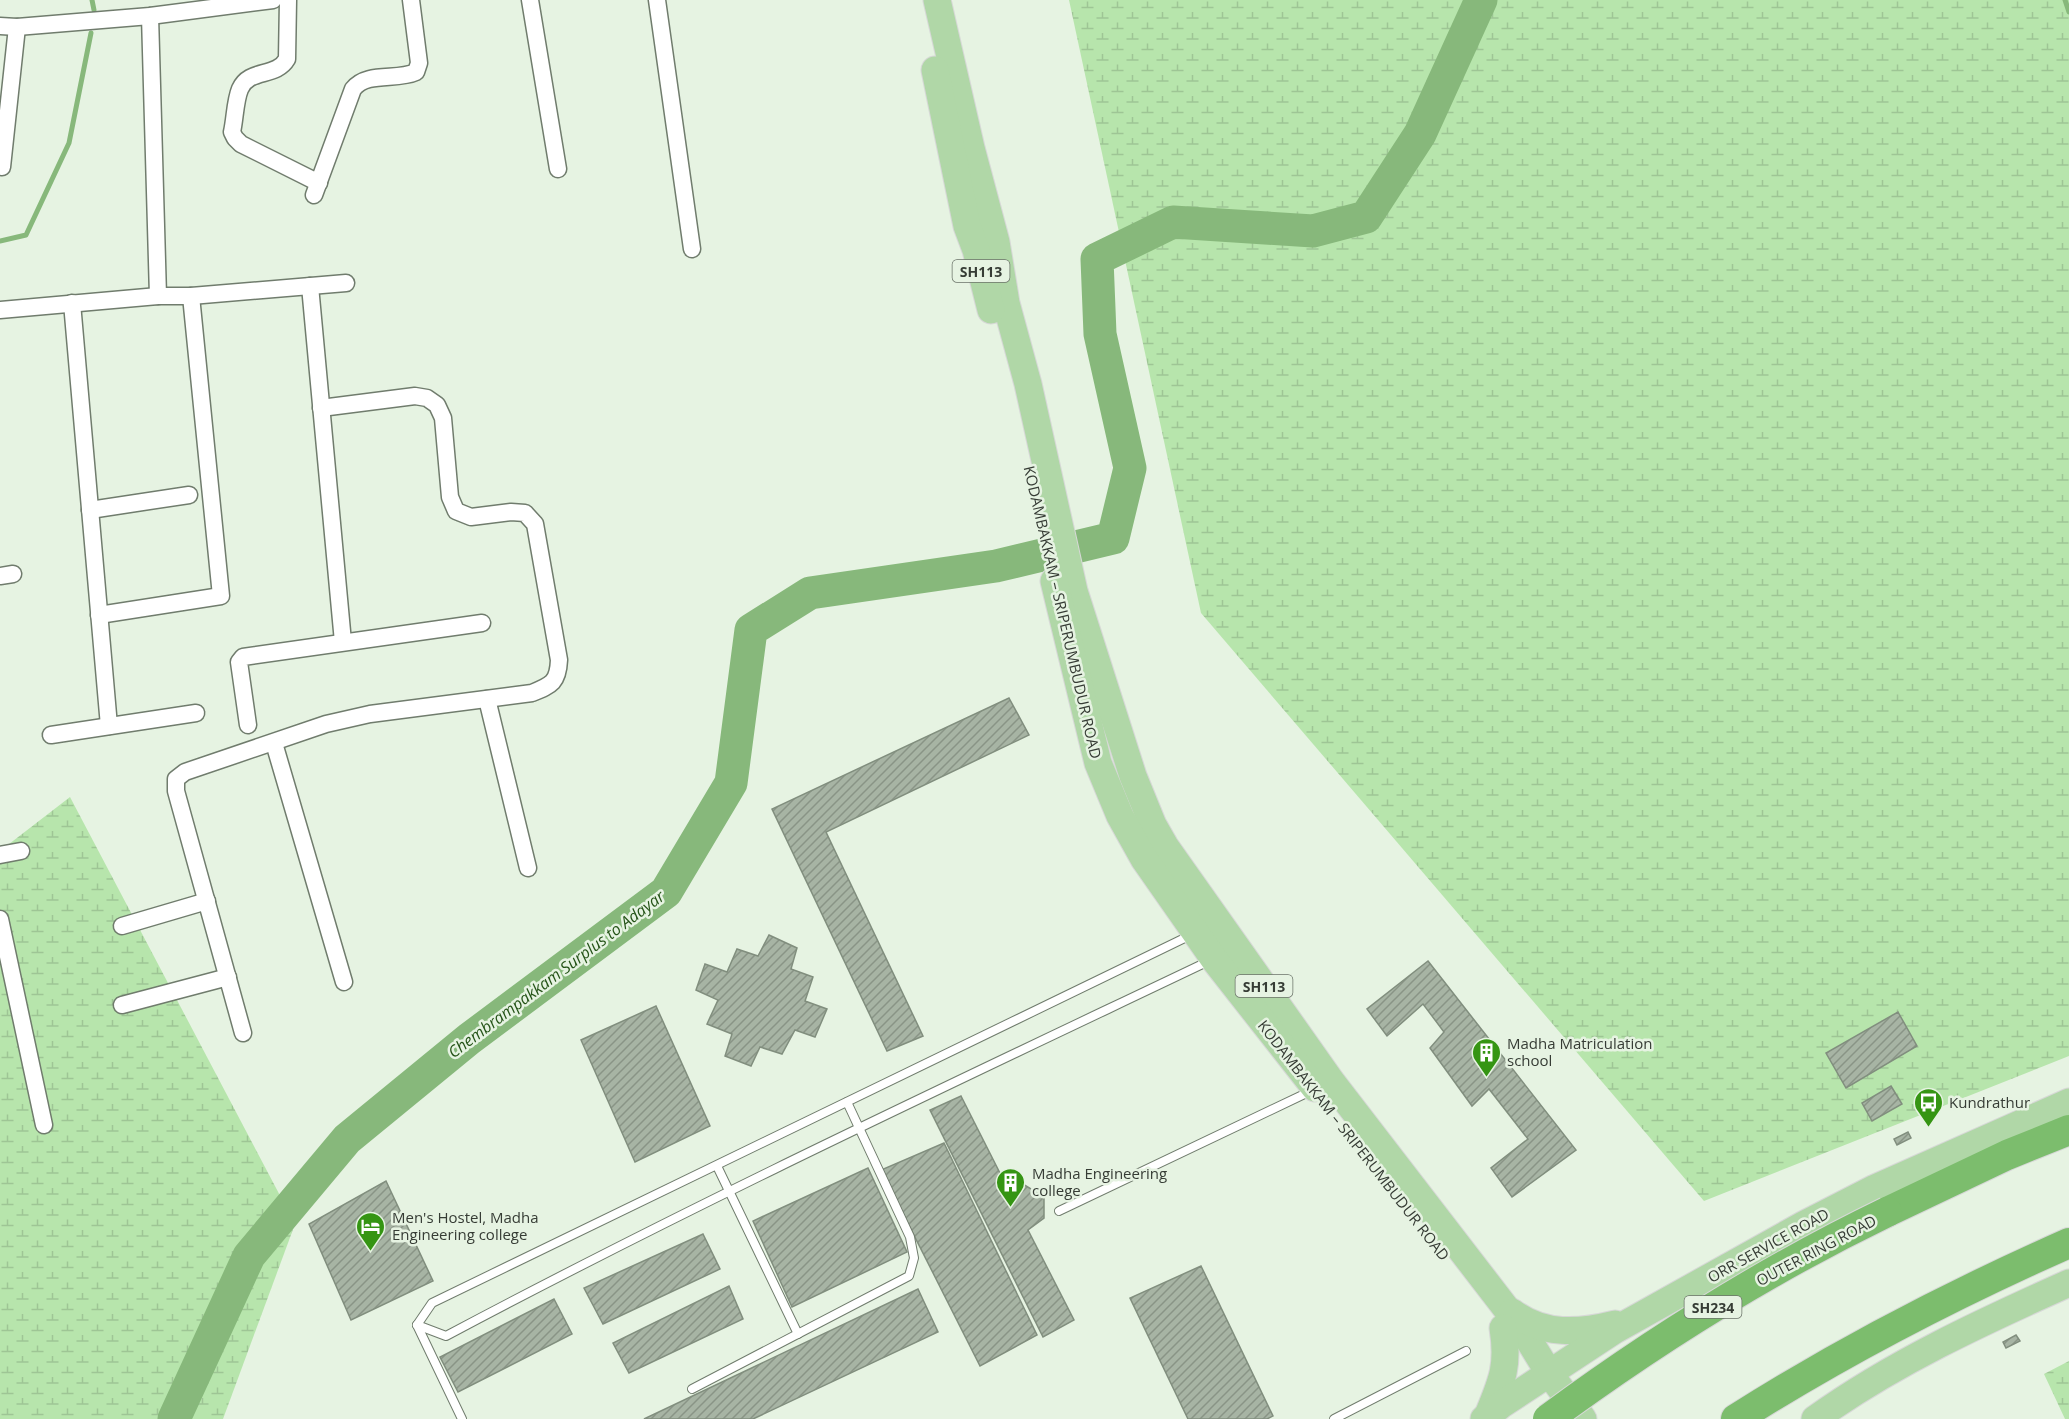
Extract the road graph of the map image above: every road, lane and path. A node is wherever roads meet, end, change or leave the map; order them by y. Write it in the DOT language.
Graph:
graph roads {
  1 [pos="273,0"];
  2 [pos="288,0"];
  3 [pos="411,0"];
  4 [pos="530,0"];
  5 [pos="657,0"];
  6 [pos="921,0"];
  7 [pos="938,0"];
  8 [pos="150,16"];
  9 [pos="0,26"];
  10 [pos="17,27"];
  11 [pos="2,167"];
  12 [pos="558,169"];
  13 [pos="692,249"];
  14 [pos="346,283"];
  15 [pos="310,286"];
  16 [pos="158,296"];
  17 [pos="191,296"];
  18 [pos="72,303"];
  19 [pos="0,310"];
  20 [pos="321,408"];
  21 [pos="189,495"];
  22 [pos="90,510"];
  23 [pos="1056,551"];
  24 [pos="99,615"];
  25 [pos="482,623"];
  26 [pos="343,642"];
  27 [pos="486,699"];
  28 [pos="196,713"];
  29 [pos="248,725"];
  30 [pos="109,726"];
  31 [pos="51,735"];
  32 [pos="274,743"];
  33 [pos="21,851"];
  34 [pos="0,855"];
  35 [pos="528,868"];
  36 [pos="207,901"];
  37 [pos="0,919"];
  38 [pos="122,926"];
  39 [pos="1208,927"];
  40 [pos="1226,953"];
  41 [pos="228,977"];
  42 [pos="344,982"];
  43 [pos="122,1005"];
  44 [pos="243,1033"];
  45 [pos="1323,1085"];
  46 [pos="847,1102"];
  47 [pos="2069,1102"];
  48 [pos="44,1125"];
  49 [pos="860,1128"];
  50 [pos="2069,1130"];
  51 [pos="717,1166"];
  52 [pos="730,1192"];
  53 [pos="1059,1211"];
  54 [pos="2069,1243"];
  55 [pos="2069,1283"];
  56 [pos="2069,1298"];
  57 [pos="1504,1318"];
  58 [pos="1635,1319"];
  59 [pos="417,1324"];
  60 [pos="798,1335"];
  61 [pos="1467,1351"];
  62 [pos="1550,1373"];
  63 [pos="1884,1375"];
  64 [pos="692,1389"];
  65 [pos="1486,1417"];
  66 [pos="462,1419"];
  67 [pos="1334,1419"];
  68 [pos="1548,1419"];
  69 [pos="1583,1419"];
  70 [pos="1736,1419"];
  71 [pos="1815,1419"];
  1 -- 8 [label="street"];
  2 -- 3 [label="street"];
  4 -- 12 [label="street"];
  5 -- 13 [label="street"];
  6 -- 23 [label="main road, KODAMBAKKAM – SRIPERUMBUDUR ROAD / SH113"];
  7 -- 23 [label="main road, KODAMBAKKAM – SRIPERUMBUDUR ROAD / SH113"];
  8 -- 10 [label="street"];
  8 -- 16 [label="street"];
  9 -- 10 [label="street"];
  10 -- 11 [label="street"];
  14 -- 15 [label="street"];
  15 -- 17 [label="street"];
  15 -- 20 [label="street"];
  16 -- 17 [label="street"];
  16 -- 18 [label="street"];
  17 -- 24 [label="street"];
  18 -- 19 [label="street"];
  18 -- 22 [label="street"];
  20 -- 26 [label="street"];
  20 -- 27 [label="street"];
  21 -- 22 [label="street"];
  22 -- 24 [label="street"];
  23 -- 39 [label="main road, KODAMBAKKAM – SRIPERUMBUDUR ROAD / SH113"];
  24 -- 30 [label="street"];
  25 -- 26 [label="street"];
  26 -- 29 [label="street"];
  27 -- 32 [label="street"];
  27 -- 35 [label="street"];
  28 -- 30 [label="street"];
  30 -- 31 [label="street"];
  32 -- 36 [label="street"];
  32 -- 42 [label="street"];
  33 -- 34 [label="street"];
  36 -- 38 [label="street"];
  36 -- 41 [label="street"];
  37 -- 48 [label="street"];
  39 -- 40 [label="main road, KODAMBAKKAM – SRIPERUMBUDUR ROAD / SH113"];
  39 -- 46 [label="lane"];
  40 -- 45 [label="main road, KODAMBAKKAM – SRIPERUMBUDUR ROAD / SH113"];
  40 -- 49 [label="lane"];
  41 -- 43 [label="street"];
  41 -- 44 [label="street"];
  45 -- 53 [label="lane"];
  45 -- 57 [label="main road, KODAMBAKKAM – SRIPERUMBUDUR ROAD / SH113"];
  46 -- 49 [label="lane"];
  46 -- 51 [label="lane"];
  47 -- 58 [label="main road, ORR SERVICE ROAD"];
  49 -- 52 [label="lane"];
  49 -- 60 [label="lane"];
  50 -- 68 [label="highway, OUTER RING ROAD / SH234, bridge"];
  51 -- 52 [label="lane"];
  51 -- 59 [label="lane"];
  52 -- 59 [label="lane"];
  52 -- 60 [label="lane"];
  54 -- 70 [label="highway"];
  55 -- 63 [label="main road"];
  56 -- 63 [label="main road"];
  57 -- 58 [label="main road"];
  57 -- 62 [label="main road, KODAMBAKKAM – SRIPERUMBUDUR ROAD / SH113"];
  57 -- 65 [label="main road"];
  58 -- 62 [label="main road, ORR SERVICE ROAD"];
  59 -- 66 [label="lane"];
  60 -- 64 [label="lane"];
  61 -- 67 [label="lane"];
  62 -- 65 [label="main road, ORR SERVICE ROAD"];
  62 -- 69 [label="main road, KODAMBAKKAM – SRIPERUMBUDUR ROAD / SH113"];
  63 -- 71 [label="main road"];
}
